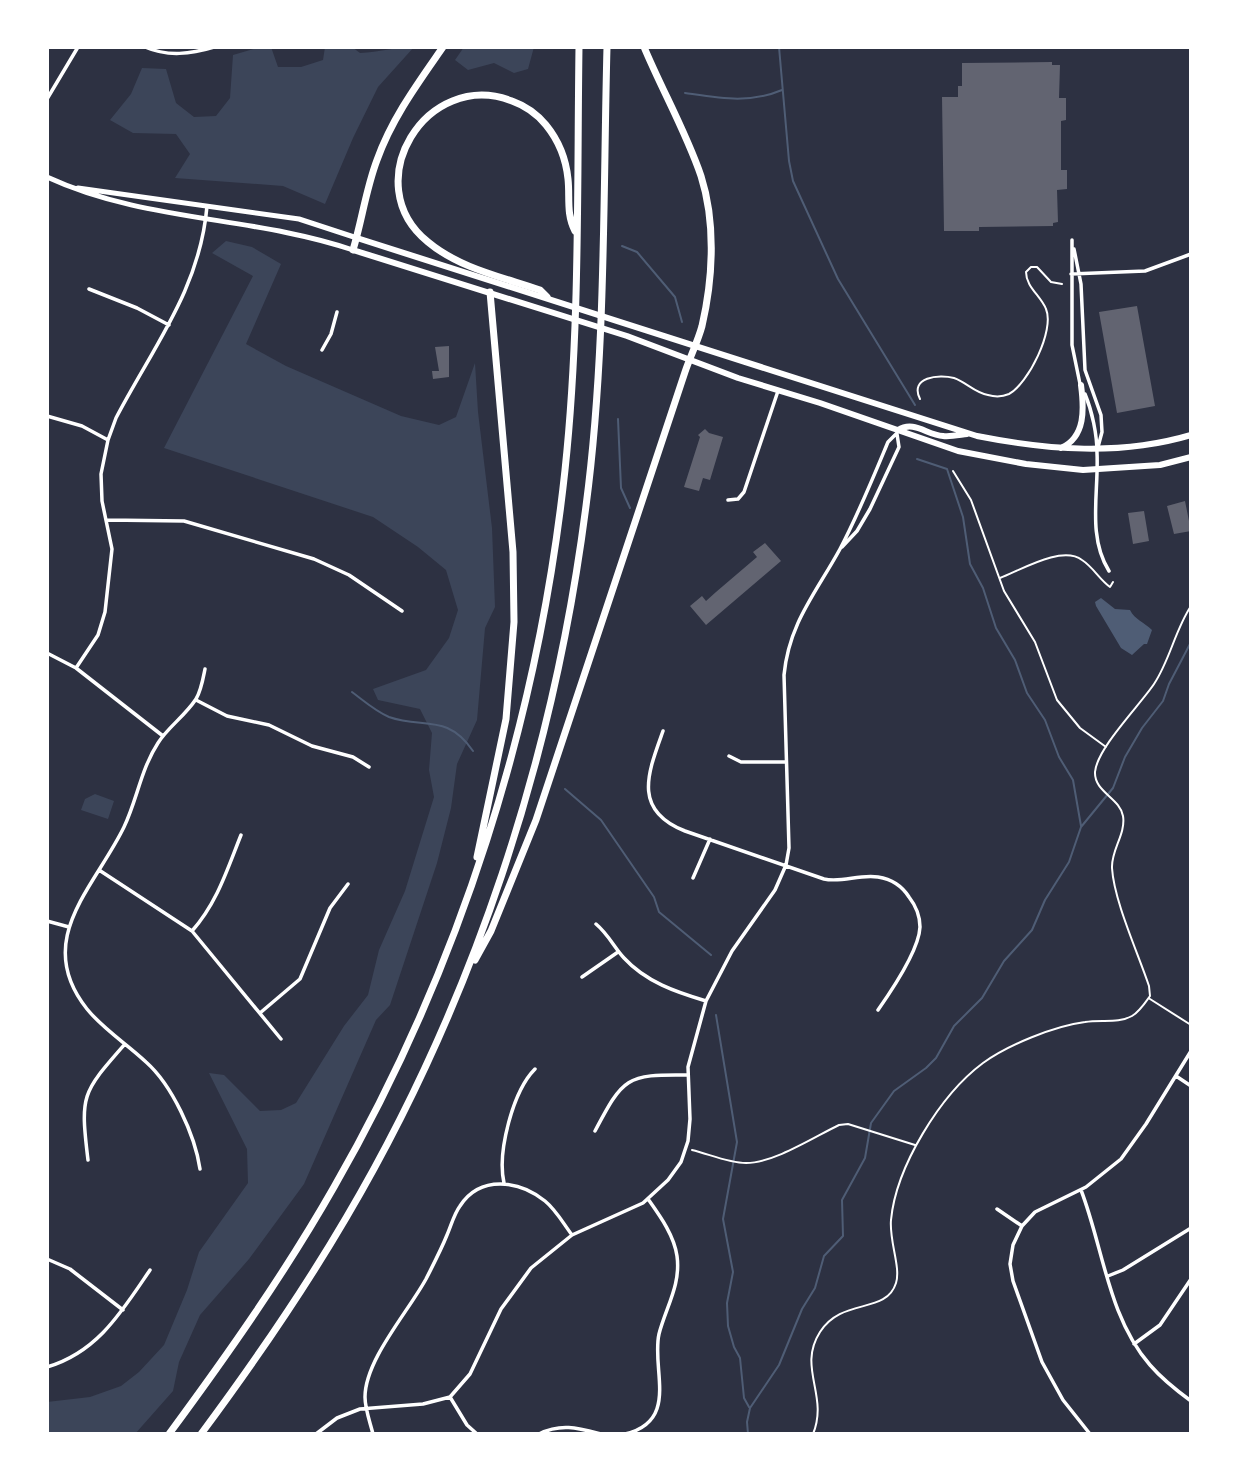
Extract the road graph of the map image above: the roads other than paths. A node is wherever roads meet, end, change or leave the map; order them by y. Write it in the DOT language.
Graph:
graph roads {
  1 [pos="78,47"];
  2 [pos="145,47"];
  3 [pos="214,47"];
  4 [pos="443,47"];
  5 [pos="579,47"];
  6 [pos="607,47"];
  7 [pos="644,47"];
  8 [pos="47,99"];
  9 [pos="47,177"];
  10 [pos="68,186"];
  11 [pos="207,206"];
  12 [pos="206,219"];
  13 [pos="576,232"];
  14 [pos="357,238"];
  15 [pos="353,250"];
  16 [pos="1191,254"];
  17 [pos="1071,274"];
  18 [pos="1079,274"];
  19 [pos="89,289"];
  20 [pos="490,292"];
  21 [pos="547,297"];
  22 [pos="337,313"];
  23 [pos="169,325"];
  24 [pos="694,346"];
  25 [pos="322,350"];
  26 [pos="689,360"];
  27 [pos="1081,385"];
  28 [pos="778,391"];
  29 [pos="47,416"];
  30 [pos="898,431"];
  31 [pos="970,434"];
  32 [pos="1191,435"];
  33 [pos="108,440"];
  34 [pos="1061,448"];
  35 [pos="1097,449"];
  36 [pos="1191,457"];
  37 [pos="1097,470"];
  38 [pos="728,500"];
  39 [pos="106,520"];
  40 [pos="840,548"];
  41 [pos="1109,571"];
  42 [pos="402,611"];
  43 [pos="47,653"];
  44 [pos="76,668"];
  45 [pos="205,669"];
  46 [pos="195,700"];
  47 [pos="663,731"];
  48 [pos="163,736"];
  49 [pos="729,756"];
  50 [pos="786,762"];
  51 [pos="369,767"];
  52 [pos="241,835"];
  53 [pos="710,839"];
  54 [pos="786,865"];
  55 [pos="99,870"];
  56 [pos="693,878"];
  57 [pos="348,884"];
  58 [pos="470,890"];
  59 [pos="47,921"];
  60 [pos="596,924"];
  61 [pos="69,927"];
  62 [pos="192,931"];
  63 [pos="619,952"];
  64 [pos="582,976"];
  65 [pos="462,982"];
  66 [pos="706,1001"];
  67 [pos="878,1010"];
  68 [pos="260,1013"];
  69 [pos="281,1039"];
  70 [pos="125,1044"];
  71 [pos="1191,1051"];
  72 [pos="535,1069"];
  73 [pos="687,1074"];
  74 [pos="1175,1076"];
  75 [pos="1191,1086"];
  76 [pos="595,1131"];
  77 [pos="88,1160"];
  78 [pos="200,1169"];
  79 [pos="504,1183"];
  80 [pos="1081,1190"];
  81 [pos="648,1199"];
  82 [pos="997,1209"];
  83 [pos="1022,1226"];
  84 [pos="1191,1228"];
  85 [pos="572,1235"];
  86 [pos="47,1259"];
  87 [pos="150,1270"];
  88 [pos="1108,1276"];
  89 [pos="1191,1279"];
  90 [pos="123,1310"];
  91 [pos="1134,1344"];
  92 [pos="47,1367"];
  93 [pos="450,1397"];
  94 [pos="1191,1401"];
  95 [pos="366,1407"];
  96 [pos="169,1434"];
  97 [pos="201,1434"];
  98 [pos="316,1434"];
  99 [pos="373,1434"];
  100 [pos="477,1434"];
  101 [pos="539,1434"];
  102 [pos="601,1434"];
  103 [pos="625,1434"];
  104 [pos="1090,1434"];
  1 -- 8 [label="street"];
  2 -- 3 [label="street"];
  4 -- 14 [label="highway"];
  5 -- 13 [label="highway"];
  6 -- 65 [label="highway"];
  7 -- 24 [label="highway"];
  9 -- 10 [label="main road"];
  10 -- 11 [label="main road"];
  10 -- 12 [label="main road"];
  11 -- 12 [label="street"];
  11 -- 14 [label="main road"];
  12 -- 15 [label="main road"];
  12 -- 23 [label="street"];
  13 -- 21 [label="highway"];
  13 -- 58 [label="highway"];
  14 -- 15 [label="highway"];
  14 -- 21 [label="main road"];
  15 -- 20 [label="main road"];
  16 -- 18 [label="street"];
  17 -- 18 [label="street"];
  17 -- 18 [label="street"];
  17 -- 27 [label="street"];
  18 -- 35 [label="street"];
  19 -- 23 [label="street"];
  20 -- 26 [label="main road"];
  20 -- 58 [label="highway"];
  21 -- 24 [label="main road"];
  22 -- 25 [label="street"];
  23 -- 33 [label="street"];
  24 -- 26 [label="highway"];
  24 -- 31 [label="main road"];
  26 -- 28 [label="main road"];
  26 -- 65 [label="highway"];
  27 -- 34 [label="main road"];
  27 -- 35 [label="street"];
  28 -- 30 [label="main road"];
  28 -- 38 [label="street"];
  29 -- 33 [label="street"];
  30 -- 31 [label="main road"];
  30 -- 37 [label="main road"];
  30 -- 40 [label="street"];
  30 -- 40 [label="street"];
  31 -- 34 [label="main road"];
  32 -- 35 [label="main road"];
  33 -- 39 [label="street"];
  34 -- 35 [label="main road"];
  35 -- 37 [label="street"];
  36 -- 37 [label="main road"];
  37 -- 41 [label="street"];
  39 -- 42 [label="street"];
  39 -- 44 [label="street"];
  40 -- 50 [label="street"];
  43 -- 44 [label="street"];
  44 -- 48 [label="street"];
  45 -- 46 [label="street"];
  46 -- 48 [label="street"];
  46 -- 51 [label="street"];
  47 -- 53 [label="street"];
  48 -- 55 [label="street"];
  49 -- 50 [label="street"];
  50 -- 54 [label="street"];
  52 -- 62 [label="street"];
  53 -- 54 [label="street"];
  53 -- 56 [label="street"];
  54 -- 66 [label="street"];
  54 -- 67 [label="street"];
  55 -- 61 [label="street"];
  55 -- 62 [label="street"];
  57 -- 68 [label="street"];
  58 -- 96 [label="highway"];
  59 -- 61 [label="street"];
  60 -- 63 [label="street"];
  61 -- 70 [label="street"];
  62 -- 68 [label="street"];
  63 -- 64 [label="street"];
  63 -- 66 [label="street"];
  65 -- 97 [label="highway"];
  66 -- 73 [label="street"];
  68 -- 69 [label="street"];
  70 -- 77 [label="street"];
  70 -- 78 [label="street"];
  71 -- 74 [label="street"];
  72 -- 79 [label="street"];
  73 -- 76 [label="street"];
  73 -- 81 [label="street"];
  74 -- 75 [label="street"];
  74 -- 80 [label="street"];
  79 -- 85 [label="street"];
  79 -- 95 [label="street"];
  80 -- 83 [label="street"];
  80 -- 88 [label="street"];
  81 -- 85 [label="street"];
  81 -- 103 [label="street"];
  82 -- 83 [label="street"];
  83 -- 104 [label="street"];
  84 -- 88 [label="street"];
  85 -- 93 [label="street"];
  86 -- 90 [label="street"];
  87 -- 90 [label="street"];
  88 -- 91 [label="street"];
  89 -- 91 [label="street"];
  90 -- 92 [label="street"];
  91 -- 94 [label="street"];
  93 -- 95 [label="street"];
  93 -- 100 [label="street"];
  95 -- 98 [label="street"];
  95 -- 99 [label="street"];
  101 -- 102 [label="street"];
}
